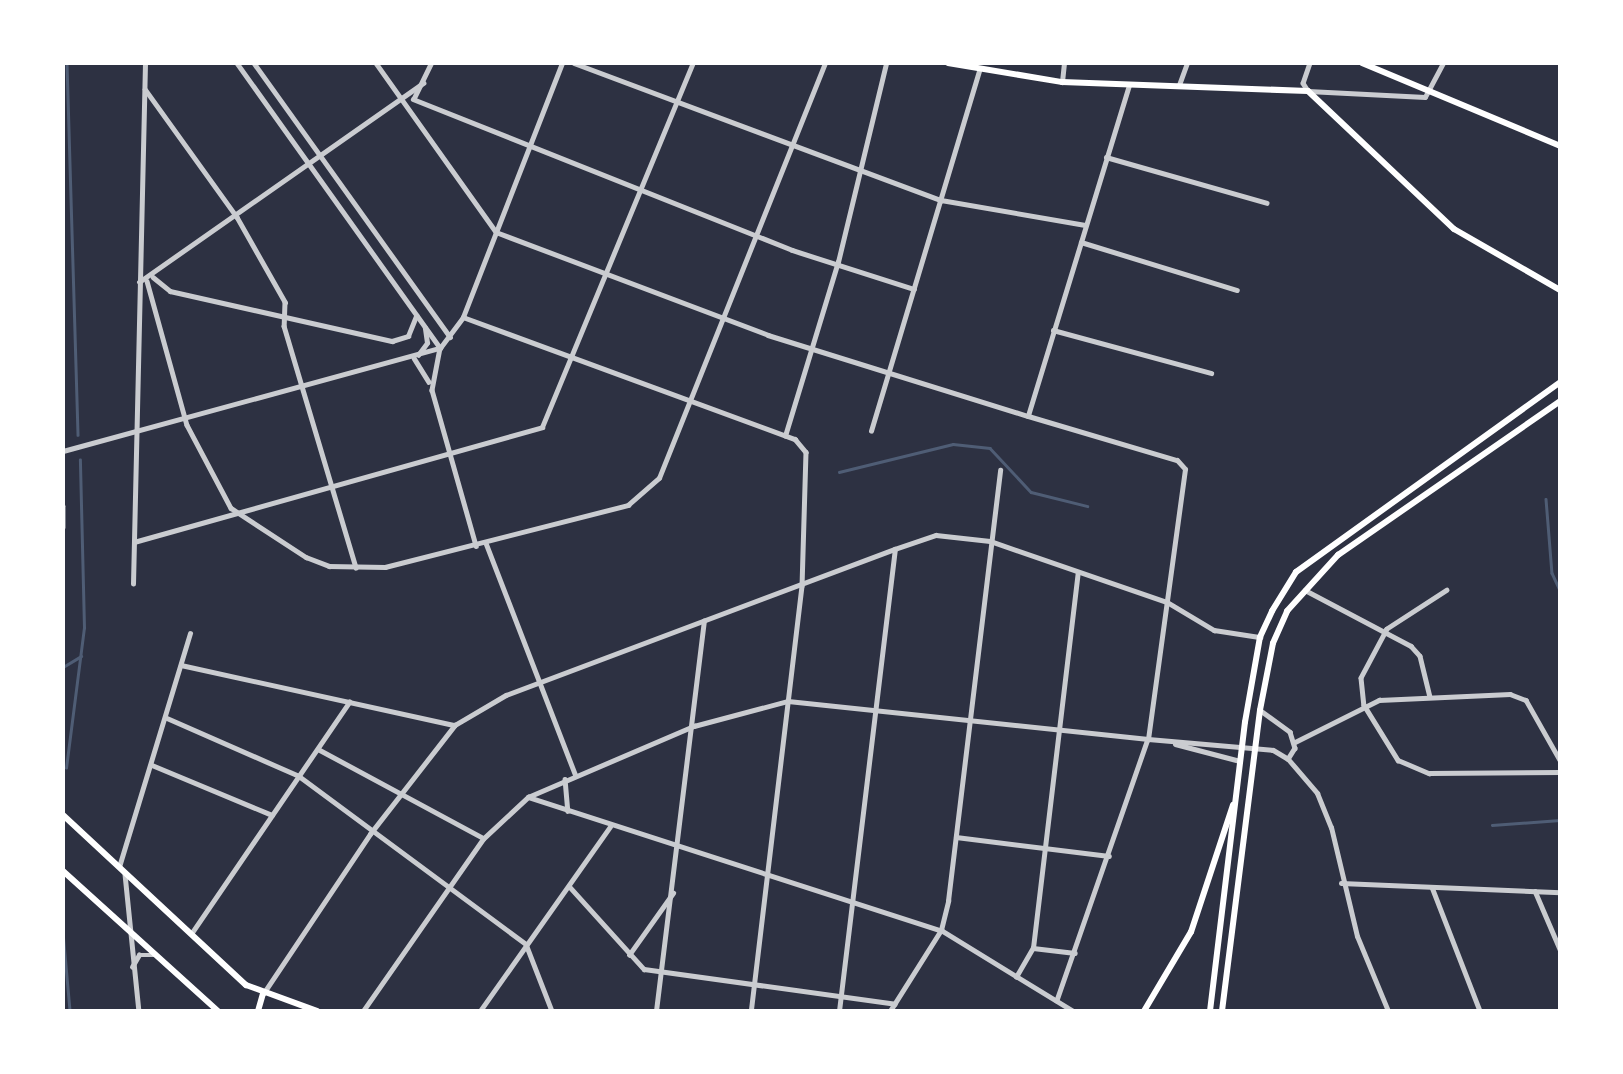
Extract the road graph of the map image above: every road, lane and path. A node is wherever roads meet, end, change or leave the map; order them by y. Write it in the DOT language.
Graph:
graph roads {
  1 [pos="145,63"];
  2 [pos="237,63"];
  3 [pos="254,63"];
  4 [pos="376,63"];
  5 [pos="431,63"];
  6 [pos="562,63"];
  7 [pos="573,63"];
  8 [pos="693,63"];
  9 [pos="825,63"];
  10 [pos="886,63"];
  11 [pos="948,63"];
  12 [pos="1064,63"];
  13 [pos="1187,63"];
  14 [pos="1310,63"];
  15 [pos="1362,63"];
  16 [pos="1443,63"];
  17 [pos="979,70"];
  18 [pos="1062,82"];
  19 [pos="423,83"];
  20 [pos="1129,85"];
  21 [pos="1178,86"];
  22 [pos="145,89"];
  23 [pos="1308,91"];
  24 [pos="1431,92"];
  25 [pos="413,99"];
  26 [pos="403,101"];
  27 [pos="676,104"];
  28 [pos="529,144"];
  29 [pos="1560,146"];
  30 [pos="790,148"];
  31 [pos="1105,157"];
  32 [pos="323,158"];
  33 [pos="312,166"];
  34 [pos="859,174"];
  35 [pos="642,188"];
  36 [pos="941,200"];
  37 [pos="1267,203"];
  38 [pos="237,217"];
  39 [pos="1085,225"];
  40 [pos="496,232"];
  41 [pos="755,235"];
  42 [pos="1080,241"];
  43 [pos="838,262"];
  44 [pos="607,274"];
  45 [pos="153,277"];
  46 [pos="147,281"];
  47 [pos="139,282"];
  48 [pos="914,289"];
  49 [pos="1237,290"];
  50 [pos="1560,290"];
  51 [pos="416,313"];
  52 [pos="463,317"];
  53 [pos="723,318"];
  54 [pos="284,319"];
  55 [pos="422,322"];
  56 [pos="1053,330"];
  57 [pos="450,337"];
  58 [pos="440,348"];
  59 [pos="812,349"];
  60 [pos="412,358"];
  61 [pos="574,358"];
  62 [pos="1211,373"];
  63 [pos="888,375"];
  64 [pos="1560,382"];
  65 [pos="303,388"];
  66 [pos="432,390"];
  67 [pos="691,401"];
  68 [pos="1560,401"];
  69 [pos="1028,416"];
  70 [pos="185,417"];
  71 [pos="871,431"];
  72 [pos="135,434"];
  73 [pos="785,436"];
  74 [pos="63,451"];
  75 [pos="452,456"];
  76 [pos="1000,470"];
  77 [pos="333,489"];
  78 [pos="63,506"];
  79 [pos="239,514"];
  80 [pos="63,527"];
  81 [pos="990,541"];
  82 [pos="134,542"];
  83 [pos="486,543"];
  84 [pos="476,546"];
  85 [pos="895,549"];
  86 [pos="356,567"];
  87 [pos="1078,573"];
  88 [pos="133,584"];
  89 [pos="802,586"];
  90 [pos="1304,590"];
  91 [pos="1447,590"];
  92 [pos="1167,602"];
  93 [pos="704,621"];
  94 [pos="1387,629"];
  95 [pos="190,634"];
  96 [pos="1260,637"];
  97 [pos="181,665"];
  98 [pos="539,682"];
  99 [pos="1430,696"];
  100 [pos="788,701"];
  101 [pos="349,702"];
  102 [pos="1364,705"];
  103 [pos="1260,710"];
  104 [pos="876,711"];
  105 [pos="167,718"];
  106 [pos="970,723"];
  107 [pos="455,725"];
  108 [pos="694,726"];
  109 [pos="1059,731"];
  110 [pos="1148,739"];
  111 [pos="1294,742"];
  112 [pos="1242,747"];
  113 [pos="1255,748"];
  114 [pos="318,749"];
  115 [pos="1289,760"];
  116 [pos="1560,760"];
  117 [pos="1240,761"];
  118 [pos="152,765"];
  119 [pos="1560,772"];
  120 [pos="575,774"];
  121 [pos="299,776"];
  122 [pos="565,778"];
  123 [pos="398,795"];
  124 [pos="528,797"];
  125 [pos="1235,800"];
  126 [pos="568,812"];
  127 [pos="63,815"];
  128 [pos="272,815"];
  129 [pos="610,827"];
  130 [pos="370,834"];
  131 [pos="956,837"];
  132 [pos="483,839"];
  133 [pos="1045,848"];
  134 [pos="679,849"];
  135 [pos="1109,856"];
  136 [pos="119,867"];
  137 [pos="63,871"];
  138 [pos="125,873"];
  139 [pos="767,874"];
  140 [pos="1341,883"];
  141 [pos="569,886"];
  142 [pos="1432,887"];
  143 [pos="447,890"];
  144 [pos="1535,891"];
  145 [pos="1560,892"];
  146 [pos="673,893"];
  147 [pos="853,900"];
  148 [pos="658,915"];
  149 [pos="670,921"];
  150 [pos="127,930"];
  151 [pos="941,930"];
  152 [pos="191,934"];
  153 [pos="526,944"];
  154 [pos="1033,948"];
  155 [pos="1560,949"];
  156 [pos="1074,953"];
  157 [pos="155,955"];
  158 [pos="629,955"];
  159 [pos="132,968"];
  160 [pos="663,975"];
  161 [pos="1016,977"];
  162 [pos="753,987"];
  163 [pos="263,994"];
  164 [pos="841,997"];
  165 [pos="1057,1001"];
  166 [pos="895,1004"];
  167 [pos="139,1011"];
  168 [pos="218,1011"];
  169 [pos="258,1011"];
  170 [pos="317,1011"];
  171 [pos="363,1011"];
  172 [pos="480,1011"];
  173 [pos="552,1011"];
  174 [pos="656,1011"];
  175 [pos="751,1011"];
  176 [pos="839,1011"];
  177 [pos="890,1011"];
  178 [pos="1073,1011"];
  179 [pos="1144,1011"];
  180 [pos="1209,1011"];
  181 [pos="1222,1011"];
  182 [pos="1388,1011"];
  183 [pos="1480,1011"];
  1 -- 22 [label="street"];
  2 -- 33 [label="street"];
  3 -- 32 [label="street"];
  4 -- 26 [label="street"];
  5 -- 19 [label="street"];
  6 -- 28 [label="street"];
  7 -- 27 [label="street"];
  8 -- 27 [label="street"];
  9 -- 30 [label="street"];
  10 -- 34 [label="street"];
  11 -- 17 [label="main road"];
  12 -- 18 [label="street"];
  13 -- 21 [label="street"];
  14 -- 23 [label="street"];
  15 -- 24 [label="main road"];
  16 -- 24 [label="street"];
  17 -- 18 [label="main road"];
  17 -- 36 [label="street"];
  18 -- 20 [label="main road"];
  19 -- 25 [label="street"];
  19 -- 26 [label="street"];
  20 -- 21 [label="main road"];
  20 -- 31 [label="street"];
  21 -- 23 [label="main road"];
  22 -- 38 [label="street"];
  22 -- 47 [label="street"];
  23 -- 24 [label="street"];
  23 -- 50 [label="main road"];
  24 -- 29 [label="main road"];
  25 -- 26 [label="street"];
  25 -- 28 [label="street"];
  26 -- 32 [label="street"];
  26 -- 40 [label="street"];
  27 -- 30 [label="street"];
  27 -- 35 [label="street"];
  28 -- 35 [label="street"];
  28 -- 40 [label="street"];
  30 -- 34 [label="street"];
  30 -- 41 [label="street"];
  31 -- 37 [label="street"];
  31 -- 39 [label="street"];
  32 -- 33 [label="street"];
  32 -- 57 [label="street"];
  33 -- 38 [label="street"];
  33 -- 51 [label="street"];
  34 -- 36 [label="street"];
  34 -- 43 [label="street"];
  35 -- 41 [label="street"];
  35 -- 44 [label="street"];
  36 -- 39 [label="street"];
  36 -- 48 [label="street"];
  38 -- 45 [label="street"];
  38 -- 54 [label="street"];
  39 -- 42 [label="street"];
  40 -- 44 [label="street"];
  40 -- 52 [label="street"];
  41 -- 43 [label="street"];
  41 -- 53 [label="street"];
  42 -- 49 [label="street"];
  42 -- 56 [label="street"];
  43 -- 48 [label="street"];
  43 -- 59 [label="street"];
  44 -- 53 [label="street"];
  44 -- 61 [label="street"];
  45 -- 46 [label="street"];
  45 -- 54 [label="street"];
  46 -- 47 [label="street"];
  46 -- 70 [label="street"];
  47 -- 72 [label="street"];
  48 -- 63 [label="street"];
  51 -- 54 [label="street"];
  51 -- 55 [label="street"];
  52 -- 57 [label="street"];
  52 -- 61 [label="street"];
  53 -- 59 [label="street"];
  53 -- 67 [label="street"];
  54 -- 65 [label="street"];
  55 -- 58 [label="street"];
  55 -- 60 [label="street"];
  56 -- 62 [label="street"];
  56 -- 69 [label="street"];
  57 -- 58 [label="street"];
  58 -- 60 [label="street"];
  58 -- 66 [label="street"];
  59 -- 63 [label="street"];
  59 -- 73 [label="street"];
  60 -- 65 [label="street"];
  60 -- 66 [label="street"];
  61 -- 67 [label="street"];
  61 -- 75 [label="street"];
  63 -- 69 [label="street"];
  63 -- 71 [label="street"];
  64 -- 96 [label="main road"];
  65 -- 70 [label="street"];
  65 -- 77 [label="street"];
  66 -- 75 [label="street"];
  67 -- 73 [label="street"];
  67 -- 83 [label="street"];
  68 -- 90 [label="main road"];
  69 -- 92 [label="street"];
  70 -- 72 [label="street"];
  70 -- 79 [label="street"];
  72 -- 74 [label="street"];
  72 -- 82 [label="street"];
  73 -- 89 [label="street"];
  75 -- 77 [label="street"];
  75 -- 84 [label="street"];
  76 -- 81 [label="street"];
  77 -- 79 [label="street"];
  77 -- 86 [label="street"];
  78 -- 80 [label="street"];
  79 -- 82 [label="street"];
  79 -- 86 [label="street"];
  81 -- 85 [label="street"];
  81 -- 87 [label="street"];
  81 -- 106 [label="street"];
  82 -- 88 [label="street"];
  83 -- 84 [label="street"];
  83 -- 98 [label="street"];
  84 -- 86 [label="street"];
  85 -- 89 [label="street"];
  85 -- 104 [label="street"];
  87 -- 92 [label="street"];
  87 -- 109 [label="street"];
  89 -- 93 [label="street"];
  89 -- 100 [label="street"];
  90 -- 94 [label="street"];
  90 -- 103 [label="main road"];
  91 -- 94 [label="street"];
  92 -- 96 [label="street"];
  92 -- 110 [label="street"];
  93 -- 98 [label="street"];
  93 -- 108 [label="street"];
  94 -- 99 [label="street"];
  94 -- 102 [label="street"];
  95 -- 97 [label="street"];
  96 -- 112 [label="main road"];
  97 -- 101 [label="street"];
  97 -- 105 [label="street"];
  98 -- 107 [label="street"];
  98 -- 120 [label="street"];
  99 -- 102 [label="street"];
  99 -- 116 [label="street"];
  100 -- 104 [label="street"];
  100 -- 108 [label="street"];
  100 -- 139 [label="street"];
  101 -- 107 [label="street"];
  101 -- 114 [label="street"];
  102 -- 111 [label="street"];
  102 -- 119 [label="street"];
  103 -- 111 [label="street"];
  103 -- 113 [label="main road"];
  104 -- 106 [label="street"];
  104 -- 147 [label="street"];
  105 -- 118 [label="street"];
  105 -- 121 [label="street"];
  106 -- 109 [label="street"];
  106 -- 131 [label="street"];
  107 -- 123 [label="street"];
  108 -- 120 [label="street"];
  108 -- 134 [label="street"];
  109 -- 110 [label="street"];
  109 -- 133 [label="street"];
  110 -- 112 [label="street"];
  110 -- 117 [label="street"];
  110 -- 135 [label="street"];
  111 -- 115 [label="street"];
  112 -- 113 [label="street"];
  112 -- 117 [label="main road"];
  113 -- 115 [label="street"];
  113 -- 181 [label="main road"];
  114 -- 121 [label="street"];
  114 -- 123 [label="street"];
  115 -- 140 [label="street"];
  117 -- 125 [label="main road"];
  118 -- 128 [label="street"];
  118 -- 136 [label="street"];
  120 -- 122 [label="street"];
  121 -- 128 [label="street"];
  121 -- 130 [label="street"];
  122 -- 124 [label="street"];
  122 -- 126 [label="street"];
  123 -- 130 [label="street"];
  123 -- 132 [label="street"];
  124 -- 126 [label="street"];
  124 -- 132 [label="street"];
  125 -- 179 [label="main road"];
  125 -- 180 [label="main road"];
  126 -- 129 [label="street"];
  127 -- 136 [label="main road"];
  128 -- 152 [label="street"];
  129 -- 134 [label="street"];
  129 -- 141 [label="street"];
  130 -- 143 [label="street"];
  130 -- 163 [label="street"];
  131 -- 133 [label="street"];
  131 -- 151 [label="street"];
  132 -- 143 [label="street"];
  133 -- 135 [label="street"];
  133 -- 154 [label="street"];
  134 -- 139 [label="street"];
  134 -- 146 [label="street"];
  135 -- 156 [label="street"];
  136 -- 138 [label="main road"];
  137 -- 150 [label="main road"];
  138 -- 150 [label="street"];
  138 -- 152 [label="main road"];
  139 -- 147 [label="street"];
  139 -- 162 [label="street"];
  140 -- 142 [label="street"];
  140 -- 182 [label="street"];
  141 -- 153 [label="street"];
  141 -- 158 [label="street"];
  142 -- 144 [label="street"];
  142 -- 183 [label="street"];
  143 -- 153 [label="street"];
  143 -- 171 [label="street"];
  144 -- 145 [label="street"];
  144 -- 155 [label="street"];
  146 -- 148 [label="street"];
  146 -- 149 [label="street"];
  147 -- 151 [label="street"];
  147 -- 164 [label="street"];
  148 -- 149 [label="street"];
  148 -- 158 [label="street"];
  149 -- 160 [label="street"];
  150 -- 157 [label="main road"];
  150 -- 159 [label="street"];
  151 -- 161 [label="street"];
  151 -- 166 [label="street"];
  152 -- 163 [label="main road"];
  153 -- 172 [label="street"];
  153 -- 173 [label="street"];
  154 -- 156 [label="street"];
  154 -- 161 [label="street"];
  156 -- 165 [label="street"];
  157 -- 159 [label="street"];
  157 -- 168 [label="main road"];
  158 -- 160 [label="street"];
  159 -- 167 [label="street"];
  160 -- 162 [label="street"];
  160 -- 174 [label="street"];
  161 -- 165 [label="street"];
  162 -- 164 [label="street"];
  162 -- 175 [label="street"];
  163 -- 169 [label="main road"];
  163 -- 170 [label="main road"];
  164 -- 166 [label="street"];
  164 -- 176 [label="street"];
  165 -- 178 [label="street"];
  166 -- 177 [label="street"];
}
